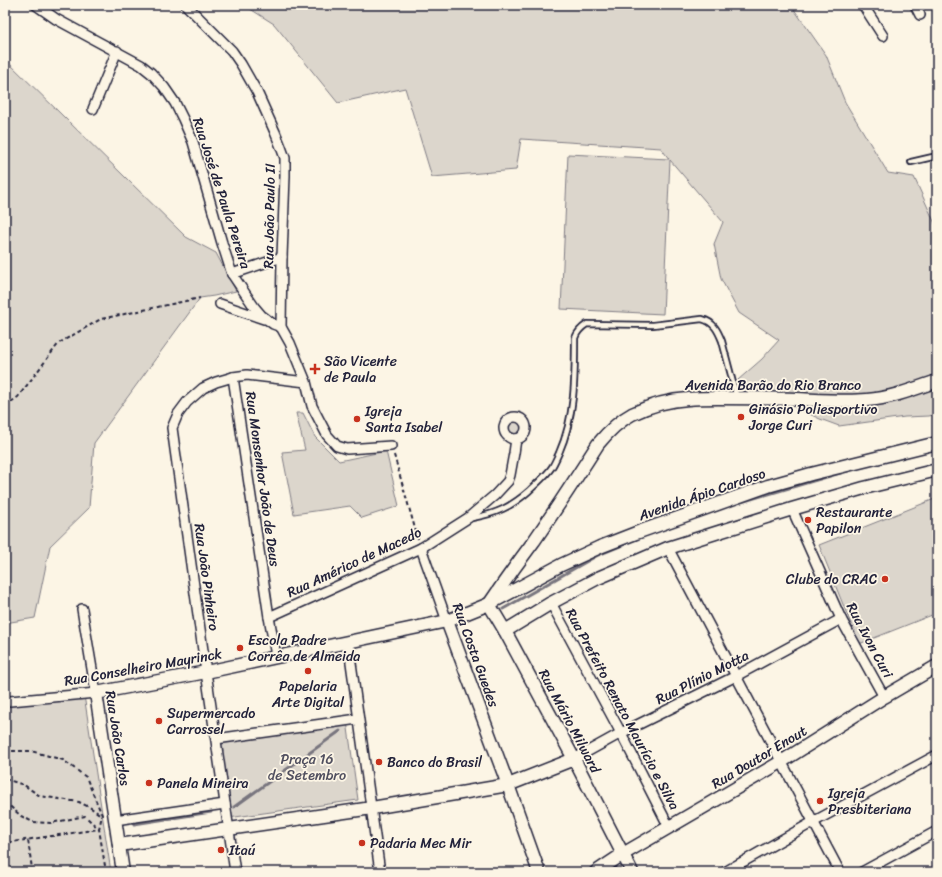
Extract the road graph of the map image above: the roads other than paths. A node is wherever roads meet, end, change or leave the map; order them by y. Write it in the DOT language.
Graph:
graph roads {
  1 [pos="36,5"];
  2 [pos="186,5"];
  3 [pos="863,5"];
  4 [pos="915,5"];
  5 [pos="920,15"];
  6 [pos="883,36"];
  7 [pos="117,51"];
  8 [pos="92,109"];
  9 [pos="937,156"];
  10 [pos="910,162"];
  11 [pos="282,257"];
  12 [pos="232,274"];
  13 [pos="220,304"];
  14 [pos="267,320"];
  15 [pos="281,327"];
  16 [pos="234,377"];
  17 [pos="937,381"];
  18 [pos="306,382"];
  19 [pos="737,398"];
  20 [pos="516,439"];
  21 [pos="937,443"];
  22 [pos="391,446"];
  23 [pos="937,470"];
  24 [pos="792,509"];
  25 [pos="468,518"];
  26 [pos="421,548"];
  27 [pos="668,548"];
  28 [pos="551,603"];
  29 [pos="489,604"];
  30 [pos="82,609"];
  31 [pos="269,617"];
  32 [pos="841,619"];
  33 [pos="447,620"];
  34 [pos="505,631"];
  35 [pos="348,641"];
  36 [pos="276,656"];
  37 [pos="937,666"];
  38 [pos="206,672"];
  39 [pos="736,676"];
  40 [pos="96,693"];
  41 [pos="884,697"];
  42 [pos="10,701"];
  43 [pos="358,719"];
  44 [pos="621,733"];
  45 [pos="216,739"];
  46 [pos="937,755"];
  47 [pos="574,759"];
  48 [pos="781,762"];
  49 [pos="508,785"];
  50 [pos="225,804"];
  51 [pos="372,808"];
  52 [pos="115,820"];
  53 [pos="814,822"];
  54 [pos="669,827"];
  55 [pos="228,829"];
  56 [pos="937,831"];
  57 [pos="119,845"];
  58 [pos="622,854"];
  59 [pos="123,872"];
  60 [pos="235,872"];
  61 [pos="380,872"];
  62 [pos="539,872"];
  63 [pos="596,872"];
  64 [pos="632,872"];
  65 [pos="725,872"];
  66 [pos="840,872"];
  67 [pos="862,872"];
  1 -- 7 [label="street, Rua José de Paula Pereira"];
  2 -- 11 [label="street, Rua João Paulo II"];
  3 -- 6 [label="street"];
  4 -- 5 [label="street"];
  7 -- 8 [label="street"];
  7 -- 12 [label="street, Rua José de Paula Pereira"];
  9 -- 10 [label="lane"];
  11 -- 12 [label="street"];
  11 -- 15 [label="street, Rua João Paulo II"];
  12 -- 14 [label="street, Rua José de Paula Pereira"];
  13 -- 14 [label="street"];
  14 -- 15 [label="street, Rua José de Paula Pereira"];
  15 -- 18 [label="street, Rua João Paulo II"];
  16 -- 18 [label="street"];
  16 -- 31 [label="street, Rua Monsenhor João de Deus"];
  16 -- 38 [label="street, Rua João Pinheiro"];
  17 -- 19 [label="street, Avenida Barão do Rio Branco"];
  18 -- 22 [label="street, Rua João Paulo II"];
  19 -- 25 [label="lane"];
  19 -- 29 [label="street, Avenida Barão do Rio Branco"];
  20 -- 25 [label="street, Rua Américo de Macedo"];
  21 -- 29 [label="street, Avenida Ápio Cardoso"];
  23 -- 24 [label="street"];
  24 -- 27 [label="street"];
  24 -- 32 [label="street, Rua Ivon Curi"];
  25 -- 26 [label="street, Rua Américo de Macedo"];
  26 -- 31 [label="street, Rua Américo de Macedo"];
  26 -- 33 [label="street, Rua Costa Guedes"];
  27 -- 28 [label="street"];
  27 -- 39 [label="street"];
  28 -- 34 [label="street"];
  28 -- 44 [label="street, Rua Prefeito Renato Maurício e Silva"];
  29 -- 33 [label="street, Rua Conselheiro Mayrinck"];
  29 -- 34 [label="street, Rua Mário Milward"];
  30 -- 40 [label="street, Rua João Carlos"];
  31 -- 36 [label="street, Rua Monsenhor João de Deus"];
  32 -- 39 [label="street, Rua Plínio Motta"];
  32 -- 41 [label="street, Rua Ivon Curi"];
  33 -- 35 [label="street, Rua Conselheiro Mayrinck"];
  33 -- 49 [label="street, Rua Costa Guedes"];
  34 -- 47 [label="street, Rua Mário Milward"];
  35 -- 36 [label="street, Rua Conselheiro Mayrinck"];
  35 -- 43 [label="street"];
  36 -- 38 [label="street, Rua Conselheiro Mayrinck"];
  37 -- 41 [label="street, Rua Doutor Enout"];
  38 -- 40 [label="street, Rua Conselheiro Mayrinck"];
  38 -- 45 [label="street, Rua João Pinheiro"];
  39 -- 44 [label="street, Rua Plínio Motta"];
  39 -- 48 [label="street"];
  40 -- 42 [label="street, Rua Conselheiro Mayrinck"];
  40 -- 52 [label="street, Rua João Carlos"];
  41 -- 48 [label="street, Rua Doutor Enout"];
  43 -- 45 [label="street"];
  43 -- 51 [label="street"];
  44 -- 47 [label="street, Rua Plínio Motta"];
  44 -- 54 [label="street, Rua Prefeito Renato Maurício e Silva"];
  45 -- 50 [label="street, Rua João Pinheiro"];
  46 -- 53 [label="street"];
  47 -- 49 [label="street"];
  47 -- 58 [label="street, Rua Mário Milward"];
  48 -- 53 [label="street"];
  48 -- 54 [label="street, Rua Doutor Enout"];
  49 -- 51 [label="street"];
  49 -- 62 [label="street, Rua Costa Guedes"];
  50 -- 52 [label="street"];
  50 -- 55 [label="street, Rua João Pinheiro"];
  51 -- 55 [label="street"];
  51 -- 61 [label="street"];
  52 -- 57 [label="street, Rua João Carlos"];
  53 -- 65 [label="street"];
  53 -- 66 [label="street"];
  54 -- 58 [label="street, Rua Doutor Enout"];
  55 -- 57 [label="street"];
  55 -- 60 [label="street, Rua João Pinheiro"];
  56 -- 67 [label="street"];
  57 -- 59 [label="street, Rua João Carlos"];
  58 -- 63 [label="street, Rua Doutor Enout"];
  58 -- 64 [label="street, Rua Mário Milward"];
}
